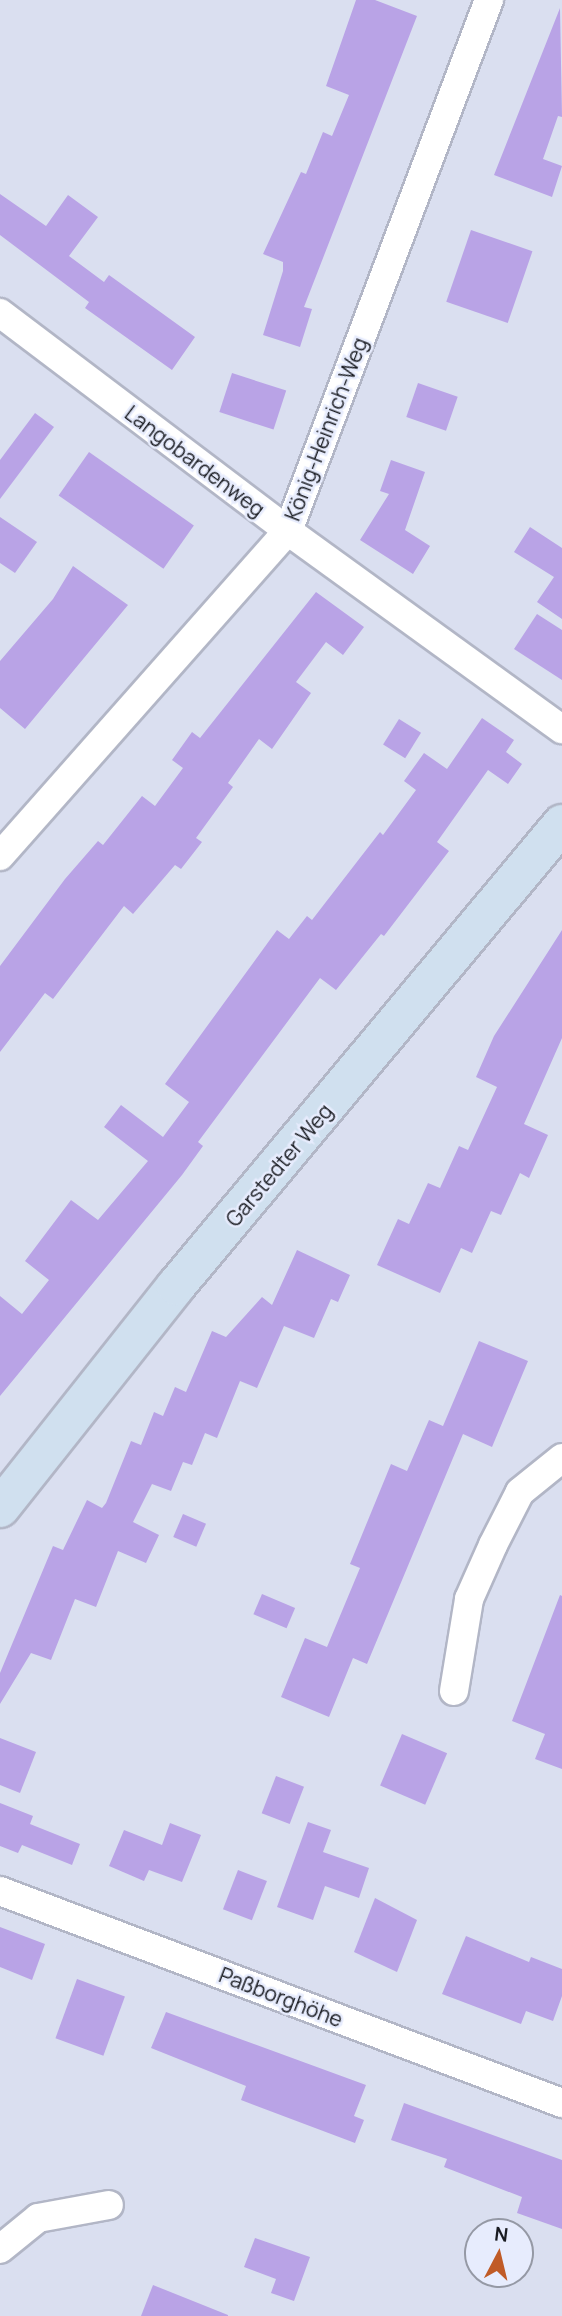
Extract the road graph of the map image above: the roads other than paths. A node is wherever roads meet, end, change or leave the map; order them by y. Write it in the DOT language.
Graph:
graph roads {
  1 [pos="489,0"];
  2 [pos="0,313"];
  3 [pos="288,531"];
  4 [pos="562,729"];
  5 [pos="562,824"];
  6 [pos="0,856"];
  7 [pos="562,1458"];
  8 [pos="0,1508"];
  9 [pos="454,1691"];
  10 [pos="0,1891"];
  11 [pos="562,2103"];
  12 [pos="109,2205"];
  13 [pos="0,2249"];
  1 -- 3 [label="street, König-Heinrich-Weg"];
  2 -- 3 [label="street, Langobardenweg"];
  3 -- 4 [label="street, Langobardenweg"];
  3 -- 6 [label="street, König-Heinrich-Weg"];
  5 -- 8 [label="main road, Garstedter Weg"];
  7 -- 9 [label="street"];
  10 -- 11 [label="street, Paßborghöhe"];
  12 -- 13 [label="street"];
}
